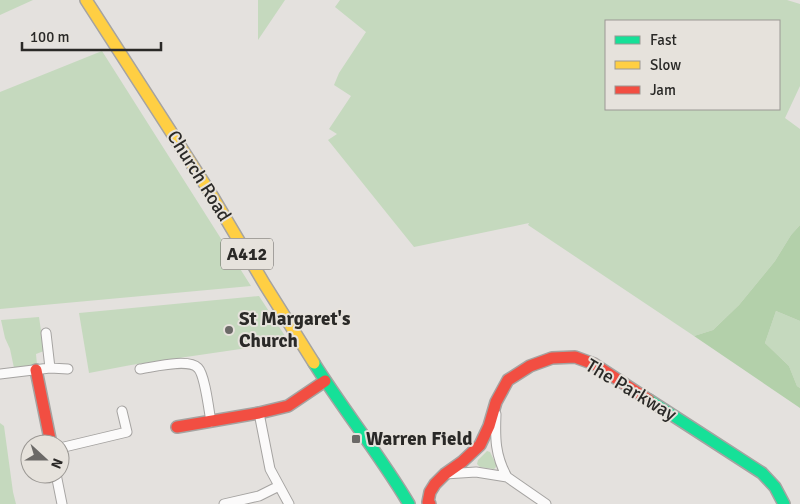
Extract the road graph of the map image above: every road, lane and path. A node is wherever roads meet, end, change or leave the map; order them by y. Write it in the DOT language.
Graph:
graph roads {
  1 [pos="86,0"];
  2 [pos="46,333"];
  3 [pos="50,368"];
  4 [pos="68,369"];
  5 [pos="36,370"];
  6 [pos="145,371"];
  7 [pos="0,374"];
  8 [pos="325,381"];
  9 [pos="496,402"];
  10 [pos="122,411"];
  11 [pos="259,414"];
  12 [pos="211,422"];
  13 [pos="177,427"];
  14 [pos="48,434"];
  15 [pos="70,446"];
  16 [pos="445,474"];
  17 [pos="506,477"];
  18 [pos="58,484"];
  19 [pos="278,486"];
  20 [pos="62,504"];
  21 [pos="224,504"];
  22 [pos="289,504"];
  23 [pos="409,504"];
  24 [pos="430,504"];
  25 [pos="546,504"];
  26 [pos="784,504"];
  1 -- 8 [label="street, Church Road / A412"];
  2 -- 3 [label="street"];
  3 -- 4 [label="street"];
  3 -- 5 [label="street"];
  5 -- 7 [label="street"];
  5 -- 14 [label="street"];
  6 -- 12 [label="street"];
  8 -- 11 [label="street"];
  8 -- 23 [label="street, Church Road / A412"];
  9 -- 16 [label="street, The Parkway"];
  9 -- 17 [label="street"];
  9 -- 26 [label="street, The Parkway"];
  10 -- 15 [label="street"];
  11 -- 12 [label="street"];
  11 -- 19 [label="street"];
  12 -- 13 [label="street"];
  16 -- 17 [label="street"];
  16 -- 24 [label="street"];
  17 -- 25 [label="street"];
  18 -- 20 [label="street"];
  19 -- 21 [label="street"];
  19 -- 22 [label="street"];
}
